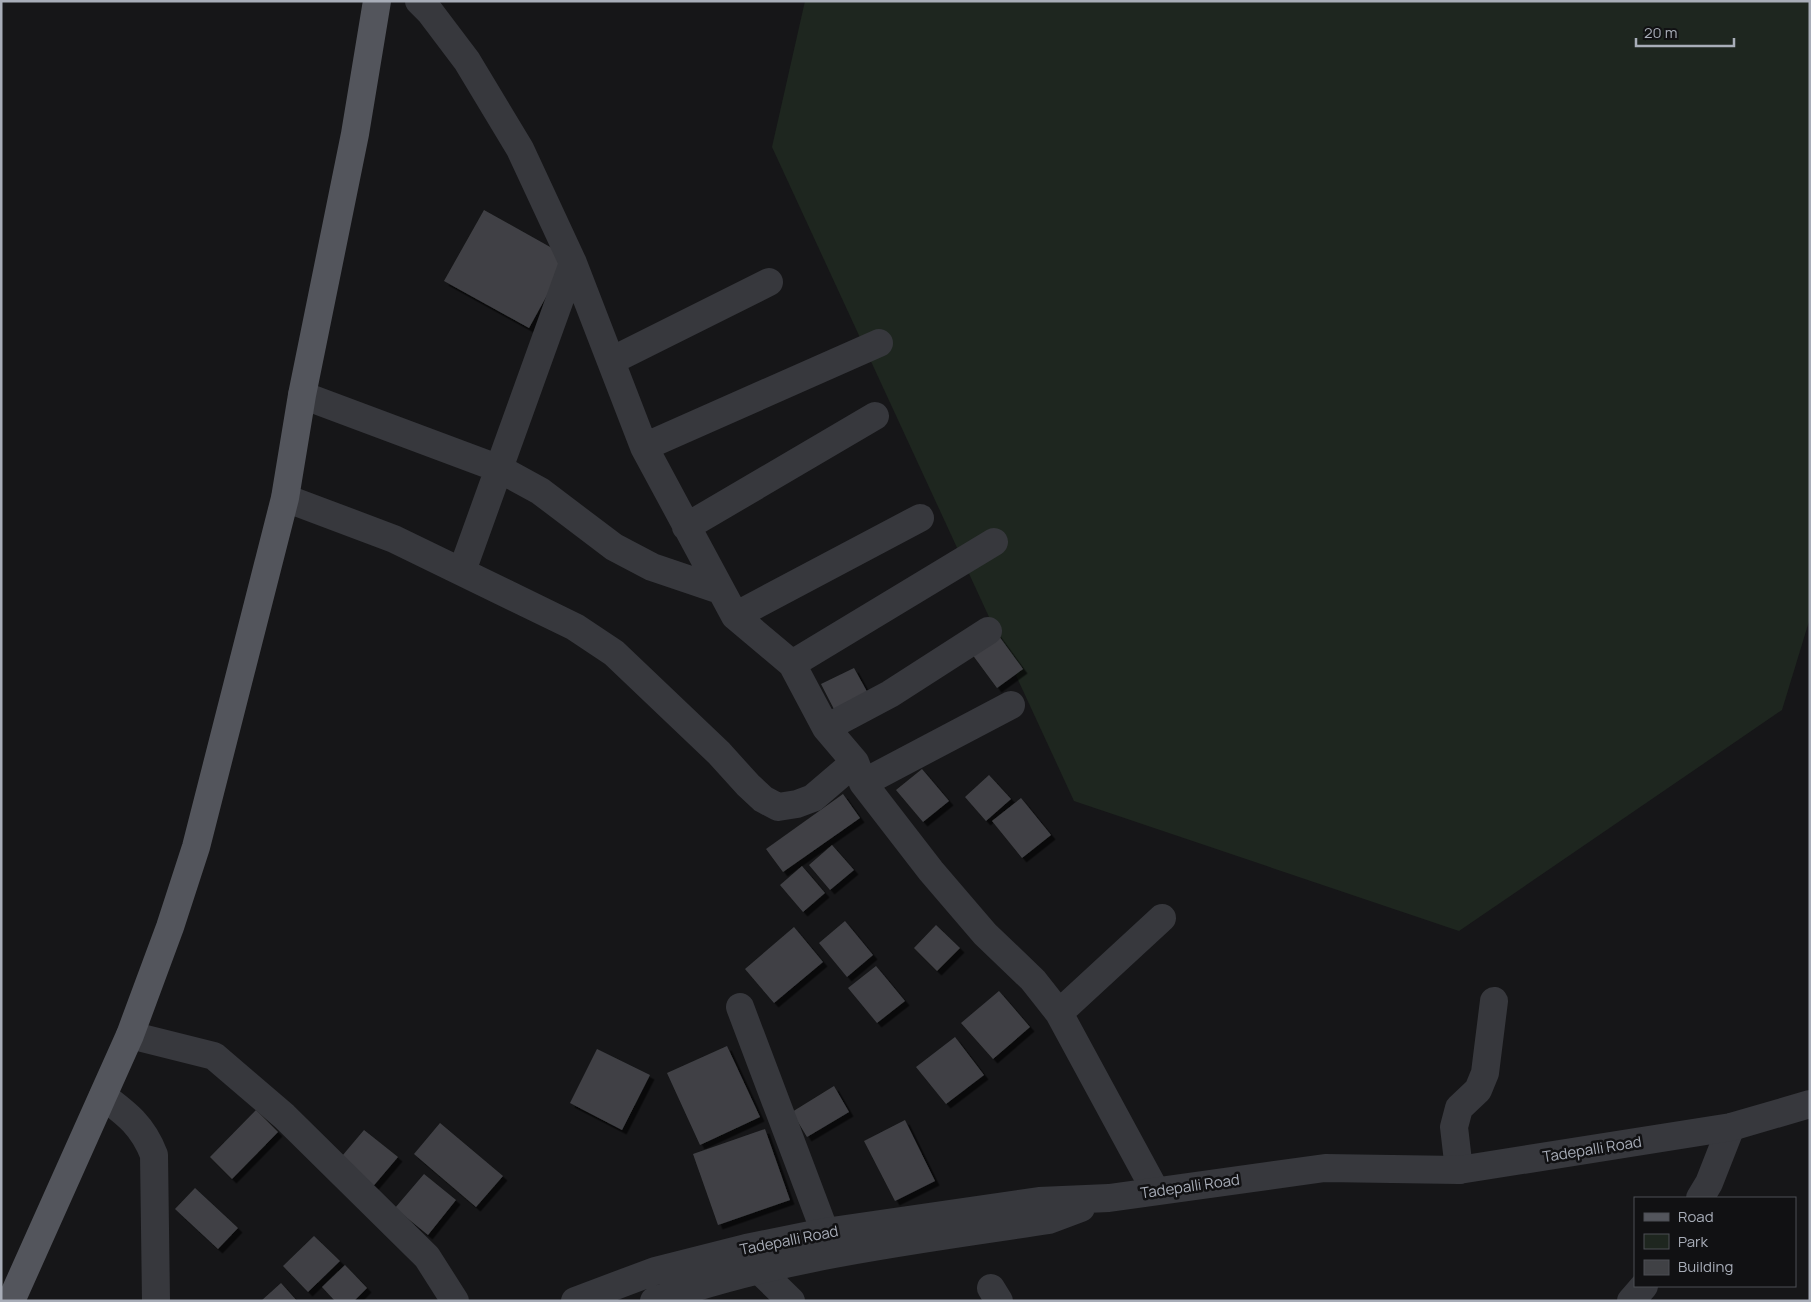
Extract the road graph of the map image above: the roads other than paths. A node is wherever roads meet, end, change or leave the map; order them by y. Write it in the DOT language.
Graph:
graph roads {
  1 [pos="377,1"];
  2 [pos="419,1"];
  3 [pos="573,263"];
  4 [pos="769,282"];
  5 [pos="879,343"];
  6 [pos="611,361"];
  7 [pos="302,395"];
  8 [pos="875,416"];
  9 [pos="644,446"];
  10 [pos="500,469"];
  11 [pos="285,498"];
  12 [pos="920,518"];
  13 [pos="686,527"];
  14 [pos="994,542"];
  15 [pos="462,571"];
  16 [pos="720,590"];
  17 [pos="735,616"];
  18 [pos="988,631"];
  19 [pos="792,664"];
  20 [pos="1011,705"];
  21 [pos="826,728"];
  22 [pos="859,772"];
  23 [pos="1162,918"];
  24 [pos="1494,1001"];
  25 [pos="740,1008"];
  26 [pos="1060,1013"];
  27 [pos="130,1035"];
  28 [pos="103,1096"];
  29 [pos="1810,1104"];
  30 [pos="1731,1127"];
  31 [pos="1459,1170"];
  32 [pos="1155,1190"];
  33 [pos="1701,1197"];
  34 [pos="1109,1198"];
  35 [pos="825,1232"];
  36 [pos="759,1270"];
  37 [pos="1643,1287"];
  38 [pos="11,1301"];
  39 [pos="156,1301"];
  40 [pos="455,1301"];
  41 [pos="574,1301"];
  42 [pos="654,1301"];
  43 [pos="791,1301"];
  44 [pos="1631,1301"];
  1 -- 7 [label="main road"];
  2 -- 3 [label="street"];
  3 -- 6 [label="street"];
  3 -- 10 [label="street"];
  4 -- 6 [label="street"];
  5 -- 9 [label="street"];
  6 -- 9 [label="street"];
  7 -- 10 [label="street"];
  7 -- 11 [label="main road"];
  8 -- 13 [label="street"];
  9 -- 13 [label="street"];
  10 -- 15 [label="street"];
  10 -- 16 [label="street"];
  11 -- 15 [label="street"];
  11 -- 27 [label="main road"];
  12 -- 17 [label="street"];
  13 -- 16 [label="street"];
  14 -- 19 [label="street"];
  15 -- 22 [label="street"];
  16 -- 17 [label="street"];
  17 -- 19 [label="street"];
  18 -- 21 [label="street"];
  19 -- 21 [label="street"];
  20 -- 22 [label="street"];
  21 -- 22 [label="street"];
  22 -- 26 [label="street"];
  23 -- 26 [label="street"];
  24 -- 31 [label="street"];
  25 -- 35 [label="street"];
  26 -- 32 [label="street"];
  27 -- 28 [label="main road"];
  27 -- 40 [label="street"];
  28 -- 38 [label="main road"];
  28 -- 39 [label="street"];
  29 -- 30 [label="street, Tadepalli Road"];
  30 -- 31 [label="street, Tadepalli Road"];
  30 -- 33 [label="street"];
  31 -- 32 [label="street, Tadepalli Road"];
  32 -- 34 [label="street, Tadepalli Road"];
  34 -- 35 [label="street, Tadepalli Road"];
  34 -- 36 [label="street"];
  35 -- 41 [label="street, Tadepalli Road"];
  36 -- 42 [label="street"];
  36 -- 43 [label="street"];
  37 -- 44 [label="street"];
}
